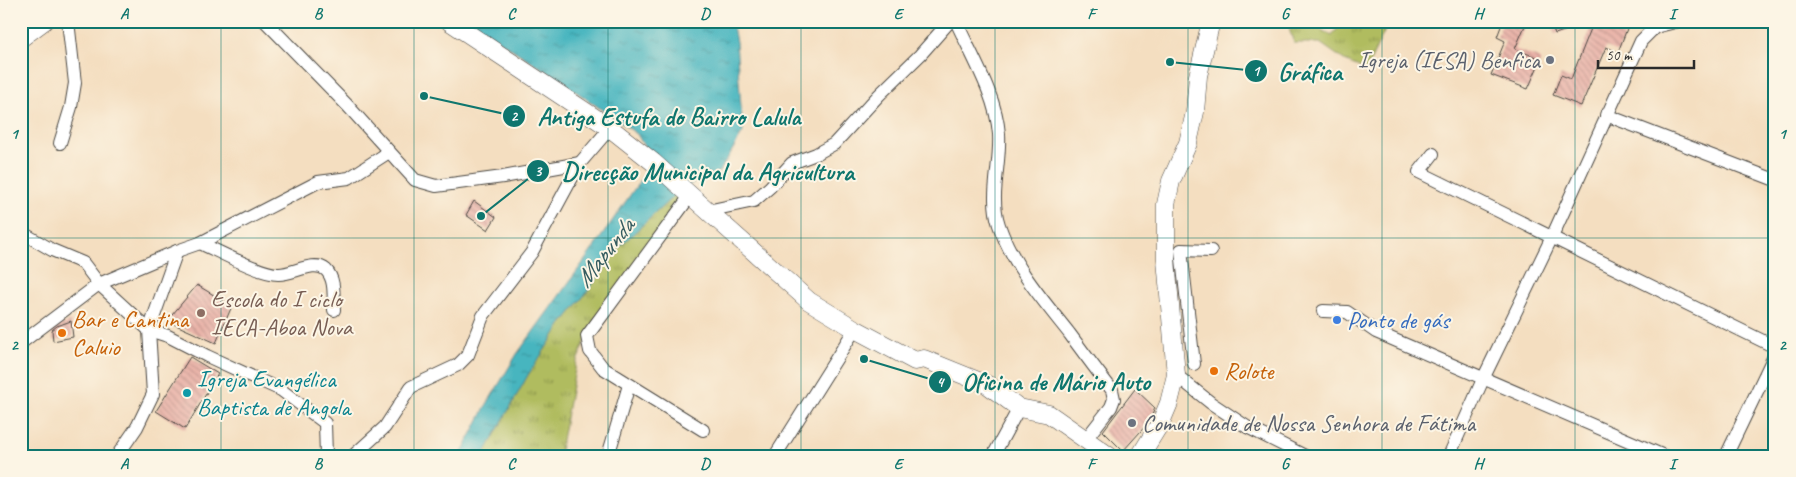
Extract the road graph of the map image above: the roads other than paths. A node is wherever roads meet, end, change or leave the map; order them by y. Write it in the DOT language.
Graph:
graph roads {
  1 [pos="44,21"];
  2 [pos="68,21"];
  3 [pos="265,21"];
  4 [pos="449,21"];
  5 [pos="950,21"];
  6 [pos="956,21"];
  7 [pos="1211,21"];
  8 [pos="1679,21"];
  9 [pos="21,38"];
  10 [pos="1606,115"];
  11 [pos="610,128"];
  12 [pos="60,144"];
  13 [pos="389,152"];
  14 [pos="1433,154"];
  15 [pos="580,163"];
  16 [pos="1775,180"];
  17 [pos="686,192"];
  18 [pos="708,211"];
  19 [pos="23,236"];
  20 [pos="1552,237"];
  21 [pos="200,243"];
  22 [pos="177,251"];
  23 [pos="1211,251"];
  24 [pos="98,284"];
  25 [pos="334,310"];
  26 [pos="1322,311"];
  27 [pos="148,330"];
  28 [pos="855,330"];
  29 [pos="21,343"];
  30 [pos="1775,347"];
  31 [pos="1775,354"];
  32 [pos="1194,364"];
  33 [pos="1176,375"];
  34 [pos="1484,377"];
  35 [pos="629,385"];
  36 [pos="1019,408"];
  37 [pos="703,430"];
  38 [pos="1086,439"];
  39 [pos="117,456"];
  40 [pos="326,456"];
  41 [pos="353,456"];
  42 [pos="608,456"];
  43 [pos="775,456"];
  44 [pos="993,456"];
  45 [pos="1109,456"];
  46 [pos="1140,456"];
  47 [pos="1305,456"];
  48 [pos="1449,456"];
  49 [pos="1664,456"];
  50 [pos="1726,456"];
  1 -- 9 [label="street"];
  2 -- 12 [label="street"];
  3 -- 13 [label="street"];
  4 -- 11 [label="street"];
  5 -- 18 [label="street"];
  6 -- 38 [label="street"];
  7 -- 33 [label="street"];
  8 -- 10 [label="street"];
  10 -- 16 [label="street"];
  10 -- 20 [label="street"];
  11 -- 15 [label="street"];
  11 -- 17 [label="street"];
  13 -- 15 [label="street"];
  13 -- 21 [label="street"];
  14 -- 20 [label="street"];
  15 -- 41 [label="street"];
  17 -- 18 [label="street"];
  17 -- 35 [label="street"];
  18 -- 28 [label="street"];
  19 -- 24 [label="street"];
  20 -- 30 [label="street"];
  20 -- 34 [label="street"];
  21 -- 22 [label="street"];
  21 -- 25 [label="street"];
  22 -- 24 [label="street"];
  22 -- 27 [label="street"];
  23 -- 32 [label="street"];
  24 -- 27 [label="street"];
  24 -- 29 [label="street"];
  26 -- 34 [label="street"];
  27 -- 39 [label="street"];
  27 -- 40 [label="street"];
  28 -- 36 [label="street"];
  28 -- 43 [label="street"];
  31 -- 50 [label="street"];
  33 -- 46 [label="street"];
  33 -- 47 [label="street"];
  34 -- 48 [label="street"];
  34 -- 49 [label="street"];
  35 -- 37 [label="street"];
  35 -- 42 [label="street"];
  36 -- 38 [label="street"];
  36 -- 44 [label="street"];
  38 -- 45 [label="street"];
}
